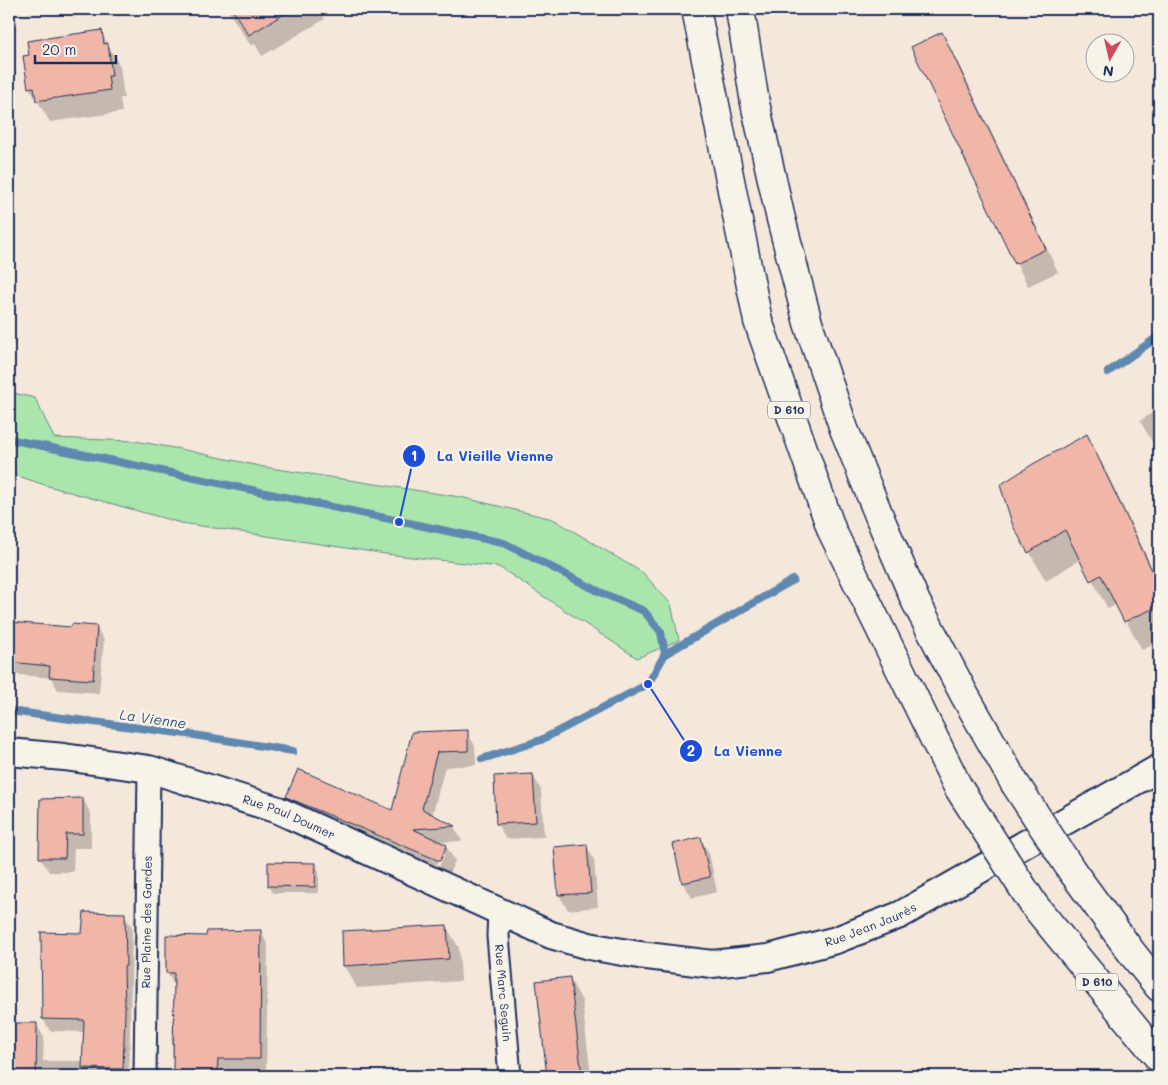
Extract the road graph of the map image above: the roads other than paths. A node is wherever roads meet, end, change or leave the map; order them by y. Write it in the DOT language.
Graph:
graph roads {
  1 [pos="696,9"];
  2 [pos="740,9"];
  3 [pos="9,752"];
  4 [pos="1159,768"];
  5 [pos="149,770"];
  6 [pos="499,911"];
  7 [pos="551,935"];
  8 [pos="1159,987"];
  9 [pos="1159,1058"];
  10 [pos="145,1076"];
  11 [pos="510,1076"];
  1 -- 9 [label="highway, D 610, bridge"];
  2 -- 8 [label="highway, bridge"];
  3 -- 5 [label="street, Rue Paul Doumer"];
  4 -- 7 [label="street, Rue Jean Jaurès"];
  5 -- 6 [label="street, Rue Paul Doumer"];
  5 -- 10 [label="street, Rue Plaine des Gardes"];
  6 -- 7 [label="street, Rue Paul Doumer"];
  6 -- 11 [label="street, Rue Marc Seguin"];
}
